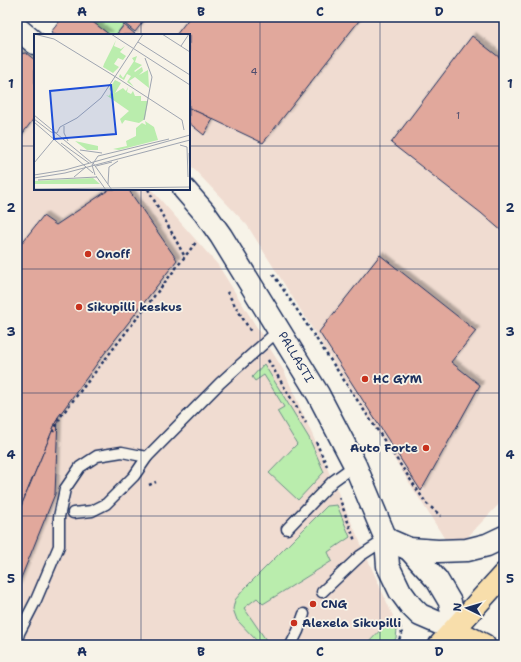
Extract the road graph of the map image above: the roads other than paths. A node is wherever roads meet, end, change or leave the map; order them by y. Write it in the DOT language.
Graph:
graph roads {
  1 [pos="17,28"];
  2 [pos="34,42"];
  3 [pos="185,190"];
  4 [pos="280,329"];
  5 [pos="147,457"];
  6 [pos="355,465"];
  7 [pos="73,513"];
  8 [pos="287,529"];
  9 [pos="504,537"];
  10 [pos="386,539"];
  11 [pos="409,549"];
  12 [pos="504,574"];
  13 [pos="322,592"];
  14 [pos="304,614"];
  15 [pos="451,640"];
  16 [pos="17,641"];
  17 [pos="290,645"];
  18 [pos="484,645"];
  1 -- 2 [label="street"];
  3 -- 4 [label="street, PALLASTI"];
  4 -- 5 [label="lane"];
  4 -- 6 [label="street, PALLASTI"];
  5 -- 7 [label="lane"];
  5 -- 16 [label="lane"];
  6 -- 8 [label="lane"];
  6 -- 10 [label="street, PALLASTI"];
  9 -- 11 [label="street"];
  10 -- 11 [label="street"];
  10 -- 13 [label="lane"];
  10 -- 15 [label="street, PALLASTI"];
  11 -- 15 [label="street"];
  12 -- 15 [label="main road"];
  14 -- 17 [label="lane"];
  15 -- 18 [label="main road"];
}
